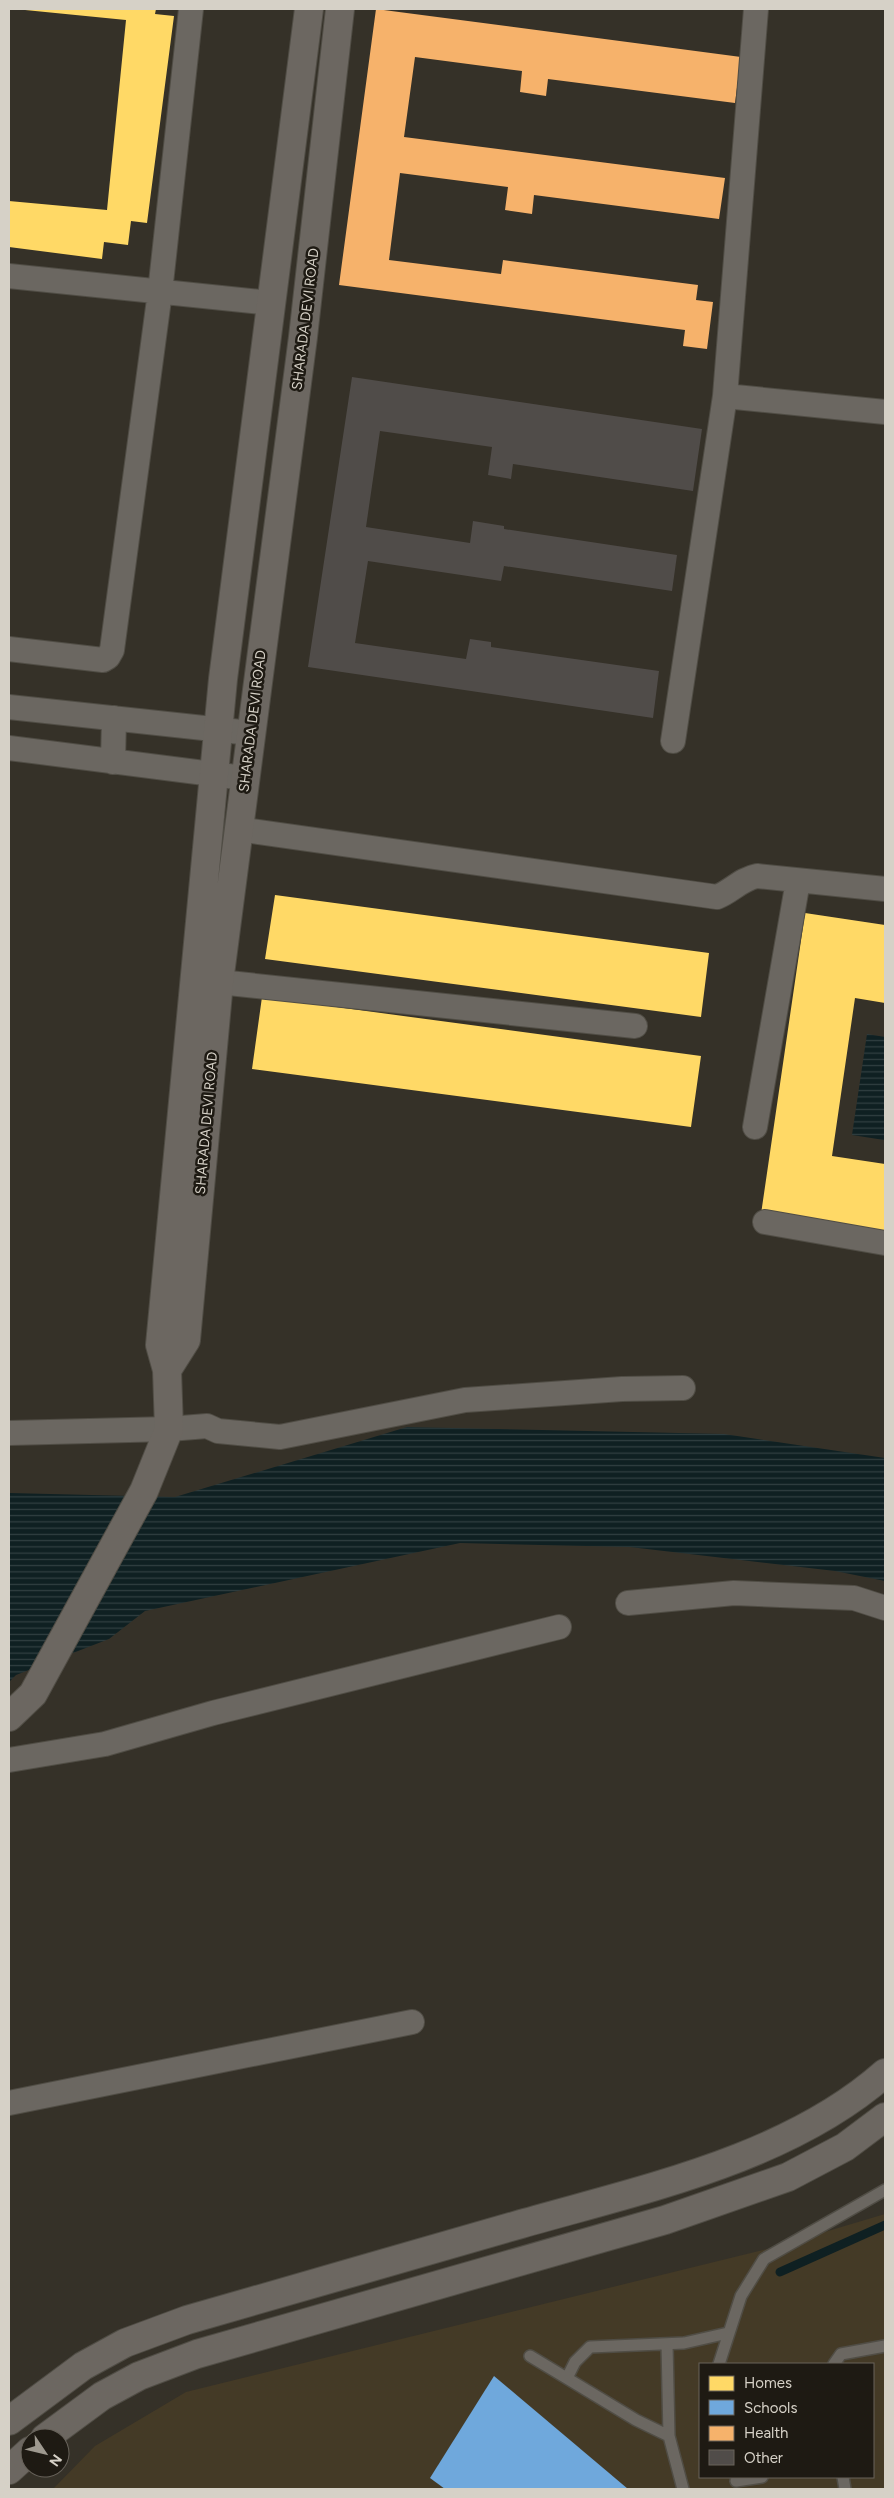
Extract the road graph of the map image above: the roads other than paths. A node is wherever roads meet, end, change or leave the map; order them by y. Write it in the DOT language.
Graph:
graph roads {
  1 [pos="191,9"];
  2 [pos="309,9"];
  3 [pos="340,9"];
  4 [pos="756,9"];
  5 [pos="9,276"];
  6 [pos="160,292"];
  7 [pos="270,303"];
  8 [pos="265,343"];
  9 [pos="302,350"];
  10 [pos="725,396"];
  11 [pos="885,412"];
  12 [pos="9,649"];
  13 [pos="9,707"];
  14 [pos="114,718"];
  15 [pos="219,730"];
  16 [pos="250,733"];
  17 [pos="673,741"];
  18 [pos="9,748"];
  19 [pos="113,762"];
  20 [pos="215,776"];
  21 [pos="244,778"];
  22 [pos="238,829"];
  23 [pos="798,880"];
  24 [pos="885,889"];
  25 [pos="219,982"];
  26 [pos="635,1026"];
  27 [pos="202,1037"];
  28 [pos="755,1126"];
  29 [pos="765,1222"];
  30 [pos="885,1242"];
  31 [pos="683,1388"];
  32 [pos="169,1429"];
  33 [pos="9,1433"];
  34 [pos="628,1603"];
  35 [pos="885,1608"];
  36 [pos="559,1627"];
  37 [pos="9,1717"];
  38 [pos="9,1760"];
  39 [pos="412,2022"];
  40 [pos="885,2073"];
  41 [pos="9,2103"];
  42 [pos="885,2117"];
  43 [pos="654,2186"];
  44 [pos="885,2190"];
  45 [pos="665,2220"];
  46 [pos="728,2333"];
  47 [pos="667,2344"];
  48 [pos="885,2346"];
  49 [pos="530,2356"];
  50 [pos="719,2363"];
  51 [pos="835,2363"];
  52 [pos="567,2378"];
  53 [pos="9,2422"];
  54 [pos="59,2428"];
  55 [pos="668,2436"];
  56 [pos="20,2460"];
  57 [pos="9,2470"];
  58 [pos="757,2478"];
  59 [pos="737,2482"];
  60 [pos="683,2489"];
  1 -- 6 [label="street"];
  2 -- 7 [label="street"];
  3 -- 9 [label="street, SHARADA DEVI ROAD"];
  4 -- 10 [label="street"];
  5 -- 6 [label="street"];
  6 -- 7 [label="street"];
  6 -- 12 [label="street"];
  7 -- 8 [label="street"];
  8 -- 9 [label="street"];
  8 -- 15 [label="street"];
  9 -- 16 [label="street, SHARADA DEVI ROAD"];
  10 -- 11 [label="street"];
  10 -- 17 [label="street"];
  13 -- 14 [label="street"];
  14 -- 15 [label="street"];
  14 -- 19 [label="street"];
  15 -- 16 [label="street"];
  15 -- 20 [label="street"];
  16 -- 21 [label="street, SHARADA DEVI ROAD"];
  18 -- 19 [label="street"];
  19 -- 20 [label="street"];
  20 -- 21 [label="street"];
  20 -- 27 [label="street"];
  21 -- 22 [label="street, SHARADA DEVI ROAD"];
  22 -- 23 [label="street"];
  22 -- 25 [label="street, SHARADA DEVI ROAD"];
  23 -- 24 [label="street"];
  23 -- 28 [label="street"];
  25 -- 26 [label="street"];
  25 -- 27 [label="street, SHARADA DEVI ROAD"];
  27 -- 32 [label="street, SHARADA DEVI ROAD"];
  29 -- 30 [label="street"];
  31 -- 32 [label="street"];
  32 -- 33 [label="street"];
  32 -- 37 [label="street"];
  34 -- 35 [label="street"];
  36 -- 38 [label="street"];
  39 -- 41 [label="street"];
  40 -- 43 [label="street"];
  42 -- 45 [label="street"];
  43 -- 45 [label="street"];
  43 -- 53 [label="street"];
  44 -- 46 [label="lane"];
  45 -- 54 [label="street"];
  46 -- 47 [label="lane"];
  46 -- 50 [label="lane"];
  47 -- 52 [label="lane"];
  47 -- 55 [label="lane"];
  48 -- 51 [label="lane"];
  49 -- 52 [label="lane"];
  52 -- 55 [label="lane"];
  55 -- 60 [label="lane"];
  56 -- 57 [label="street"];
  58 -- 59 [label="lane"];
}
